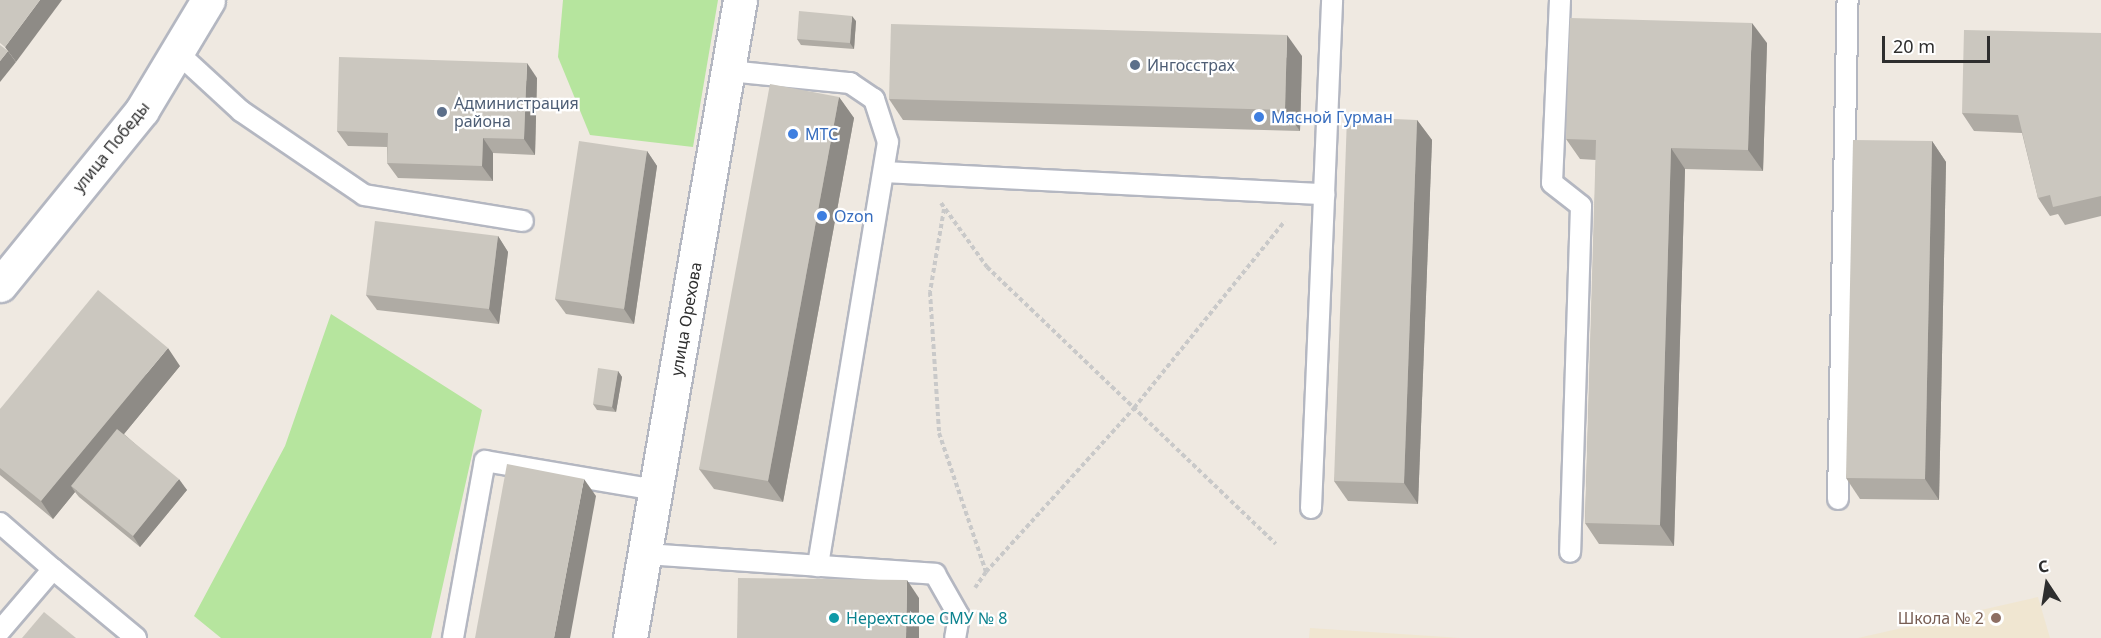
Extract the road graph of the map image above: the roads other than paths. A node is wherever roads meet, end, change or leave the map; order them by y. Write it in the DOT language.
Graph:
graph roads {
  1 [pos="208,0"];
  2 [pos="740,0"];
  3 [pos="1332,0"];
  4 [pos="1560,0"];
  5 [pos="1848,0"];
  6 [pos="180,55"];
  7 [pos="729,71"];
  8 [pos="884,172"];
  9 [pos="1316,194"];
  10 [pos="523,220"];
  11 [pos="0,285"];
  12 [pos="656,490"];
  13 [pos="1838,499"];
  14 [pos="1311,508"];
  15 [pos="0,523"];
  16 [pos="1570,552"];
  17 [pos="645,554"];
  18 [pos="818,566"];
  19 [pos="53,569"];
  20 [pos="0,631"];
  21 [pos="136,638"];
  22 [pos="453,638"];
  23 [pos="630,638"];
  24 [pos="955,638"];
  1 -- 6 [label="street, улица Победы"];
  2 -- 7 [label="street, улица Орехова"];
  3 -- 9 [label="lane"];
  4 -- 16 [label="lane"];
  5 -- 13 [label="lane"];
  6 -- 10 [label="lane"];
  6 -- 11 [label="street, улица Победы"];
  7 -- 8 [label="lane"];
  7 -- 12 [label="street, улица Орехова"];
  8 -- 9 [label="lane"];
  8 -- 18 [label="lane"];
  9 -- 14 [label="lane"];
  12 -- 17 [label="street, улица Орехова"];
  12 -- 22 [label="lane"];
  15 -- 19 [label="lane"];
  17 -- 18 [label="lane"];
  17 -- 23 [label="street, улица Орехова"];
  18 -- 24 [label="lane"];
  19 -- 20 [label="lane"];
  19 -- 21 [label="lane"];
}
